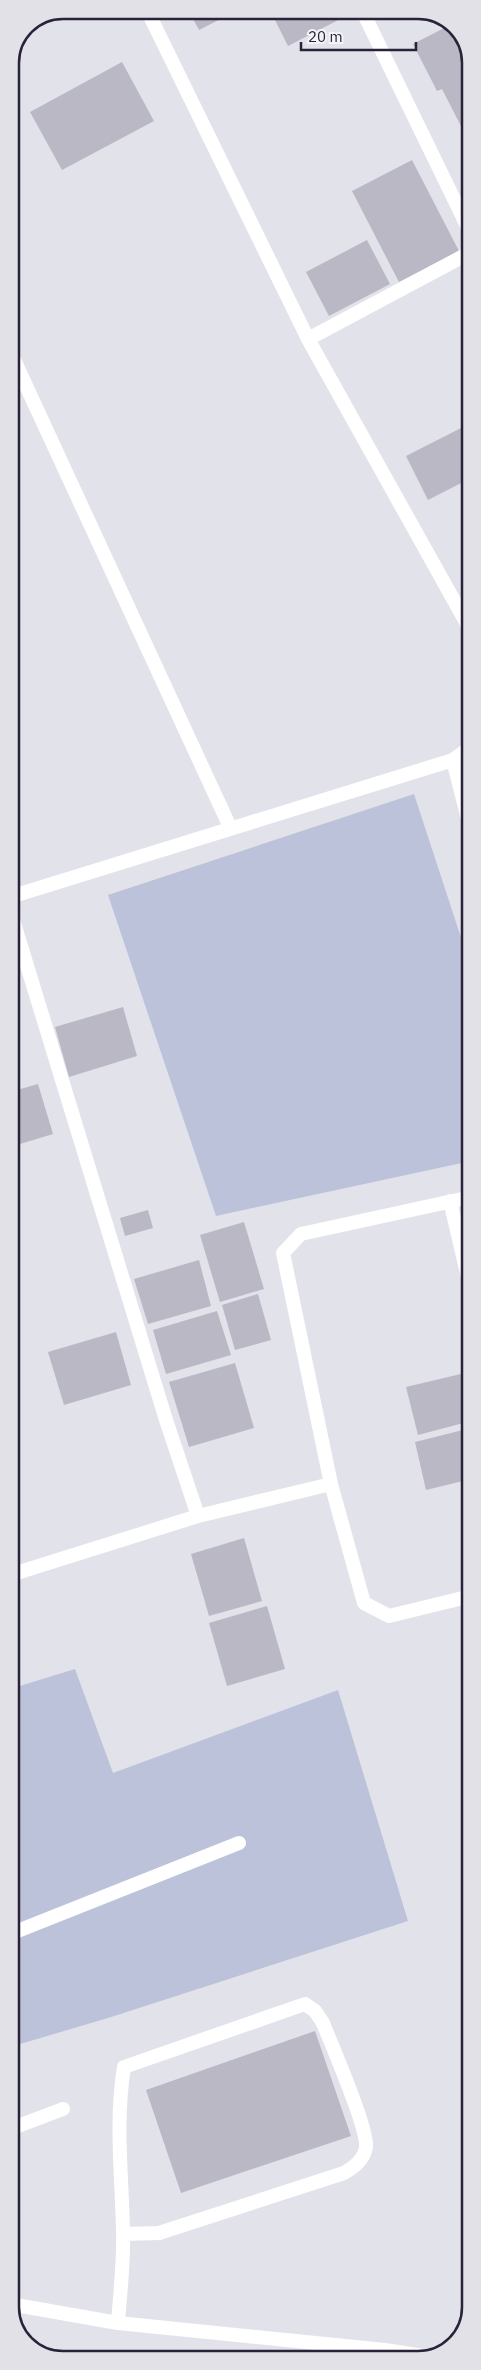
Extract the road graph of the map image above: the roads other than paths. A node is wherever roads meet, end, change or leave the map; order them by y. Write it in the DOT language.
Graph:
graph roads {
  1 [pos="150,19"];
  2 [pos="366,19"];
  3 [pos="462,217"];
  4 [pos="462,256"];
  5 [pos="308,339"];
  6 [pos="19,370"];
  7 [pos="462,615"];
  8 [pos="462,754"];
  9 [pos="453,760"];
  10 [pos="462,796"];
  11 [pos="230,827"];
  12 [pos="19,894"];
  13 [pos="19,939"];
  14 [pos="462,1199"];
  15 [pos="450,1201"];
  16 [pos="462,1252"];
  17 [pos="331,1484"];
  18 [pos="198,1516"];
  19 [pos="19,1572"];
  20 [pos="462,1598"];
  21 [pos="239,1843"];
  22 [pos="19,1930"];
  23 [pos="63,2108"];
  24 [pos="19,2125"];
  25 [pos="123,2234"];
  26 [pos="19,2306"];
  27 [pos="118,2323"];
  28 [pos="391,2351"];
  1 -- 5 [label="street"];
  2 -- 3 [label="street"];
  4 -- 5 [label="street"];
  5 -- 7 [label="street"];
  6 -- 11 [label="street"];
  8 -- 9 [label="street"];
  9 -- 10 [label="street"];
  9 -- 11 [label="street"];
  11 -- 12 [label="street"];
  13 -- 18 [label="street"];
  14 -- 15 [label="street"];
  15 -- 16 [label="street"];
  15 -- 17 [label="street"];
  17 -- 18 [label="street"];
  17 -- 20 [label="street"];
  18 -- 19 [label="street"];
  21 -- 22 [label="street"];
  23 -- 24 [label="street"];
  25 -- 25 [label="street"];
  25 -- 27 [label="street"];
  26 -- 27 [label="street"];
  27 -- 28 [label="street"];
}
